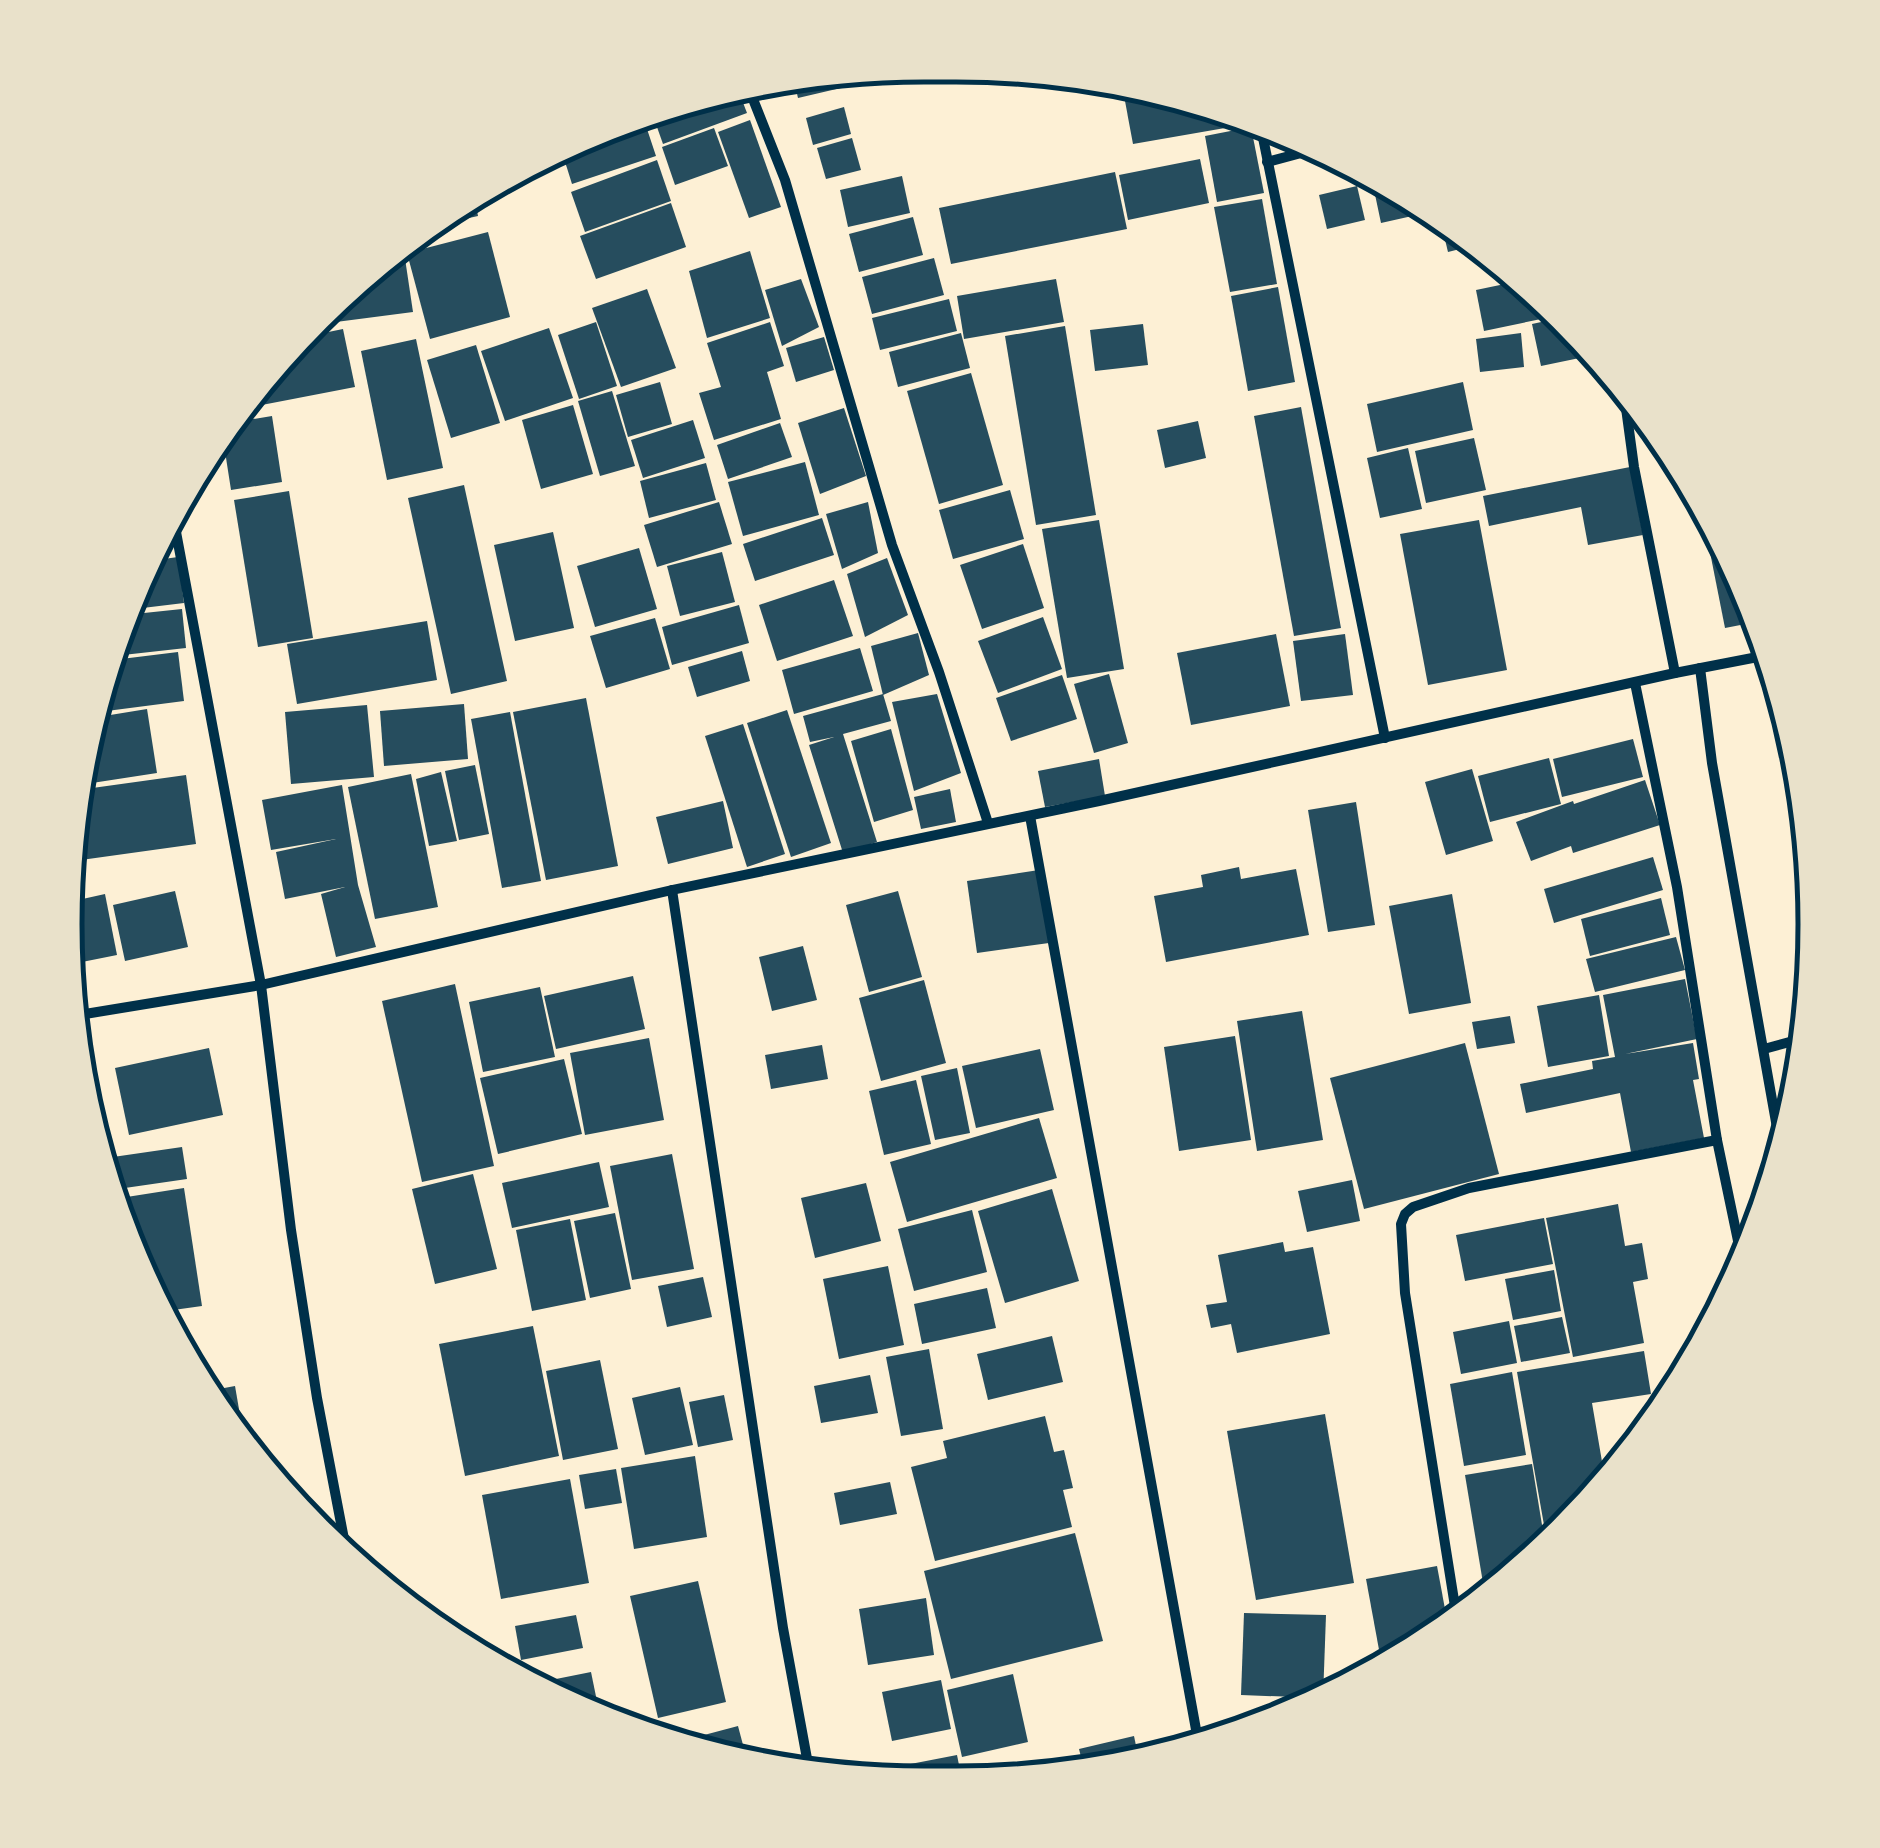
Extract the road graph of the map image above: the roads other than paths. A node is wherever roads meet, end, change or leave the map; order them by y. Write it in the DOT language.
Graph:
graph roads {
  1 [pos="754,100"];
  2 [pos="1263,141"];
  3 [pos="1294,154"];
  4 [pos="1267,162"];
  5 [pos="1627,416"];
  6 [pos="177,537"];
  7 [pos="1754,658"];
  8 [pos="1700,668"];
  9 [pos="1675,672"];
  10 [pos="1635,683"];
  11 [pos="1385,738"];
  12 [pos="1030,816"];
  13 [pos="988,822"];
  14 [pos="672,890"];
  15 [pos="260,985"];
  16 [pos="88,1014"];
  17 [pos="1789,1042"];
  18 [pos="1764,1049"];
  19 [pos="1775,1115"];
  20 [pos="1717,1140"];
  21 [pos="1737,1236"];
  22 [pos="338,1528"];
  23 [pos="1454,1602"];
  24 [pos="1197,1730"];
  25 [pos="807,1757"];
  1 -- 13 [label="street"];
  2 -- 4 [label="street"];
  3 -- 4 [label="street"];
  4 -- 11 [label="street"];
  5 -- 9 [label="street"];
  6 -- 15 [label="street"];
  7 -- 8 [label="street"];
  8 -- 9 [label="street"];
  8 -- 18 [label="street"];
  9 -- 10 [label="street"];
  10 -- 11 [label="street"];
  10 -- 20 [label="street"];
  11 -- 12 [label="street"];
  12 -- 13 [label="street"];
  12 -- 24 [label="street"];
  13 -- 14 [label="street"];
  14 -- 15 [label="street"];
  14 -- 25 [label="street"];
  15 -- 16 [label="street"];
  15 -- 22 [label="street"];
  17 -- 18 [label="street"];
  18 -- 19 [label="street"];
  20 -- 21 [label="street"];
  20 -- 23 [label="street"];
}
